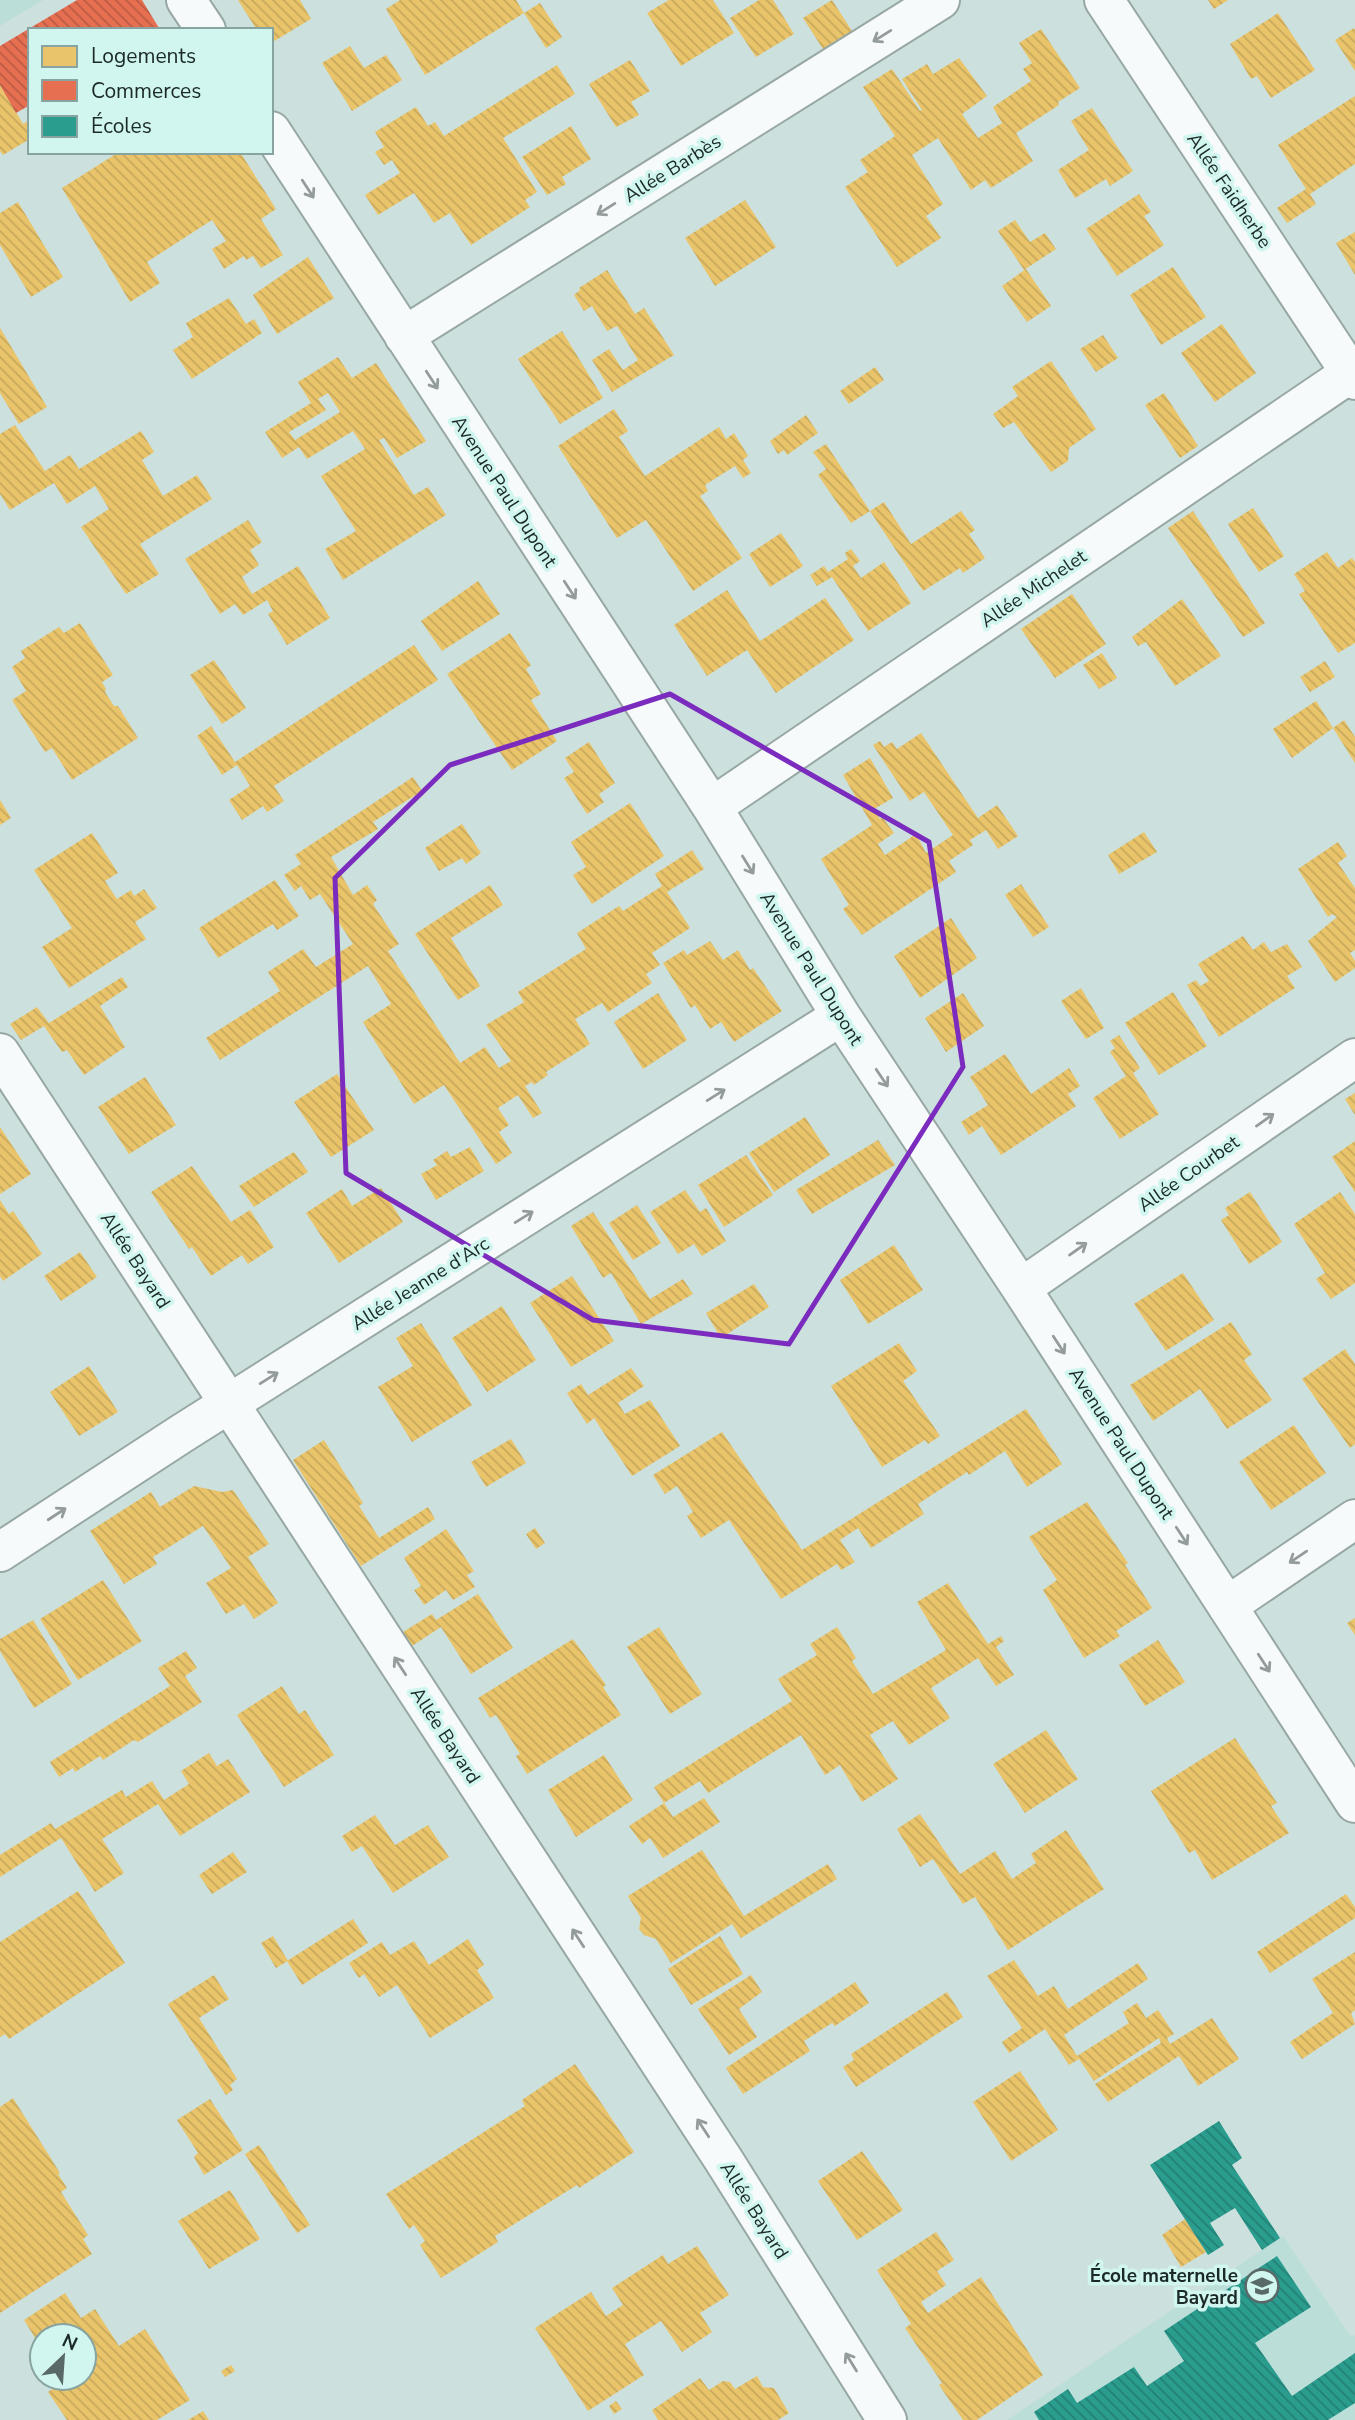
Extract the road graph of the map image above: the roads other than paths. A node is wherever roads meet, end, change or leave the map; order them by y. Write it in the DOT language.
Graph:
graph roads {
  1 [pos="186,0"];
  2 [pos="940,0"];
  3 [pos="1104,0"];
  4 [pos="205,28"];
  5 [pos="273,134"];
  6 [pos="404,336"];
  7 [pos="1354,374"];
  8 [pos="712,807"];
  9 [pos="841,1016"];
  10 [pos="0,1053"];
  11 [pos="1355,1058"];
  12 [pos="1021,1288"];
  13 [pos="229,1403"];
  14 [pos="1355,1519"];
  15 [pos="0,1552"];
  16 [pos="1227,1605"];
  17 [pos="1355,1803"];
  18 [pos="887,2420"];
  1 -- 4 [label="street"];
  2 -- 6 [label="street, Allée Barbès, one-way"];
  3 -- 7 [label="street, Allée Faidherbe"];
  5 -- 6 [label="street, Avenue Paul Dupont, one-way"];
  6 -- 8 [label="street, Avenue Paul Dupont, one-way"];
  7 -- 8 [label="street, Allée Michelet"];
  8 -- 9 [label="street, Avenue Paul Dupont, one-way"];
  9 -- 12 [label="street, Avenue Paul Dupont, one-way"];
  13 -- 9 [label="street, Allée Jeanne d'Arc, one-way"];
  10 -- 13 [label="street, Allée Bayard"];
  12 -- 11 [label="street, Allée Courbet, one-way"];
  12 -- 16 [label="street, Avenue Paul Dupont, one-way"];
  15 -- 13 [label="street, Allée Jeanne d'Arc, one-way"];
  18 -- 13 [label="street, Allée Bayard, one-way"];
  14 -- 16 [label="street, one-way"];
  16 -- 17 [label="street, Avenue Paul Dupont, one-way"];
}
